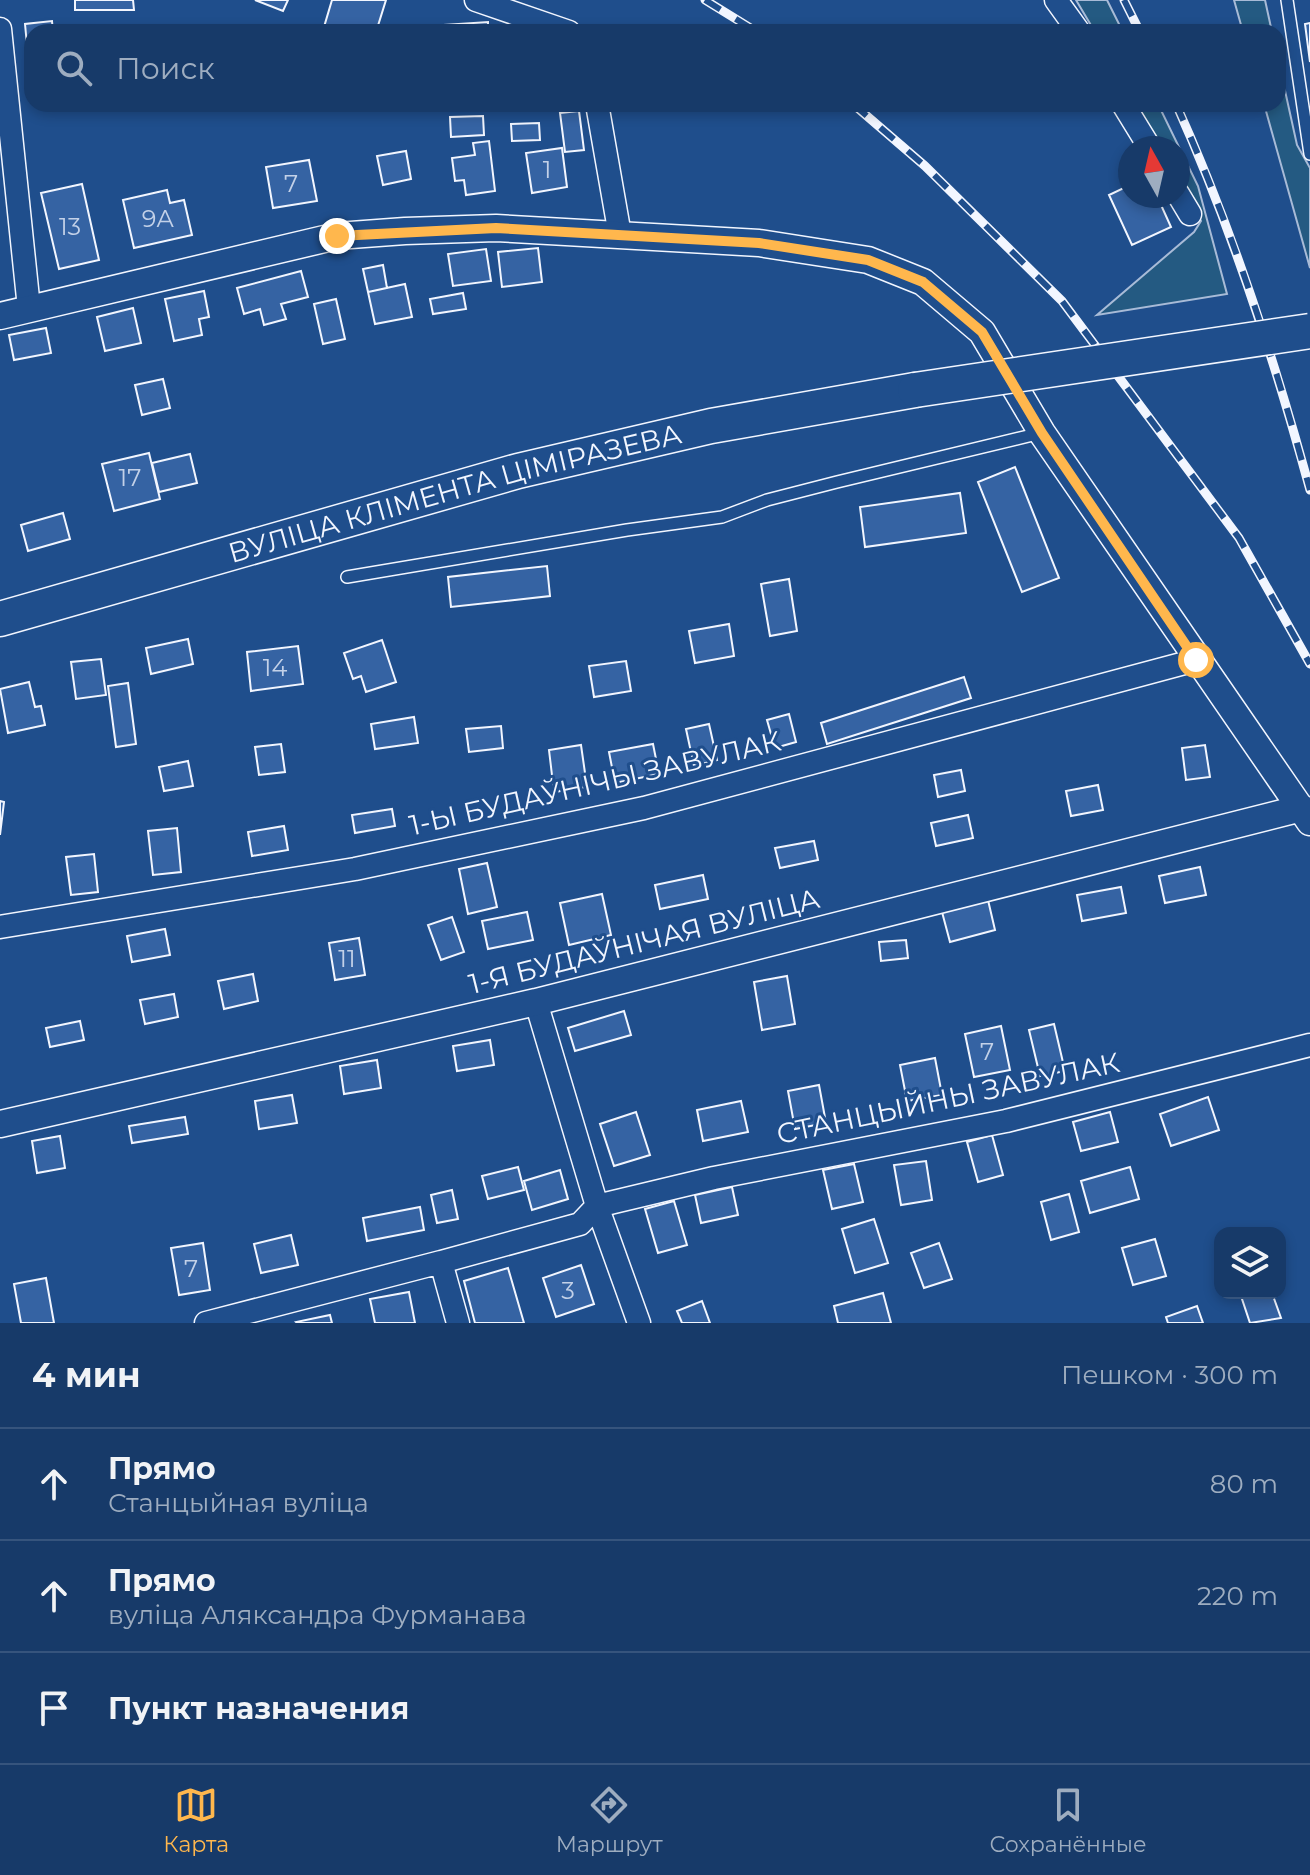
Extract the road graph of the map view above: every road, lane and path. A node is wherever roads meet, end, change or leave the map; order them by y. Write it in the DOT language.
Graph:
graph roads {
  1 [pos="476,0"];
  2 [pos="1056,0"];
  3 [pos="1287,0"];
  4 [pos="546,24"];
  5 [pos="1073,24"];
  6 [pos="0,29"];
  7 [pos="598,112"];
  8 [pos="1128,112"];
  9 [pos="1143,136"];
  10 [pos="1310,154"];
  11 [pos="1186,208"];
  12 [pos="1190,214"];
  13 [pos="620,235"];
  14 [pos="29,308"];
  15 [pos="0,316"];
  16 [pos="1310,331"];
  17 [pos="1042,433"];
  18 [pos="347,577"];
  19 [pos="0,619"];
  20 [pos="1196,660"];
  21 [pos="1306,815"];
  22 [pos="0,927"];
  23 [pos="536,1002"];
  24 [pos="1310,1045"];
  25 [pos="0,1124"];
  26 [pos="597,1206"];
  27 [pos="441,1262"];
  28 [pos="206,1323"];
  29 [pos="458,1323"];
  30 [pos="639,1323"];
  1 -- 4 [label="street"];
  2 -- 5 [label="street"];
  3 -- 10 [label="lane"];
  6 -- 14 [label="street"];
  7 -- 13 [label="street"];
  8 -- 9 [label="street"];
  11 -- 12 [label="street"];
  13 -- 14 [label="street"];
  13 -- 17 [label="street"];
  14 -- 15 [label="street"];
  16 -- 19 [label="main road, ВУЛІЦА КЛІМЕНТА ЦІМІРАЗЕВА, bridge"];
  17 -- 18 [label="lane"];
  17 -- 20 [label="street"];
  20 -- 21 [label="street"];
  20 -- 22 [label="street, 1-Ы БУДАЎНІЧЫ ЗАВУЛАК"];
  21 -- 23 [label="street, 1-Я БУДАЎНІЧАЯ ВУЛІЦА"];
  23 -- 25 [label="street, 1-Я БУДАЎНІЧАЯ ВУЛІЦА"];
  23 -- 26 [label="street"];
  24 -- 26 [label="street, СТАНЦЫЙНЫ ЗАВУЛАК"];
  26 -- 27 [label="street"];
  26 -- 30 [label="street"];
  27 -- 28 [label="street"];
  27 -- 29 [label="street"];
}
